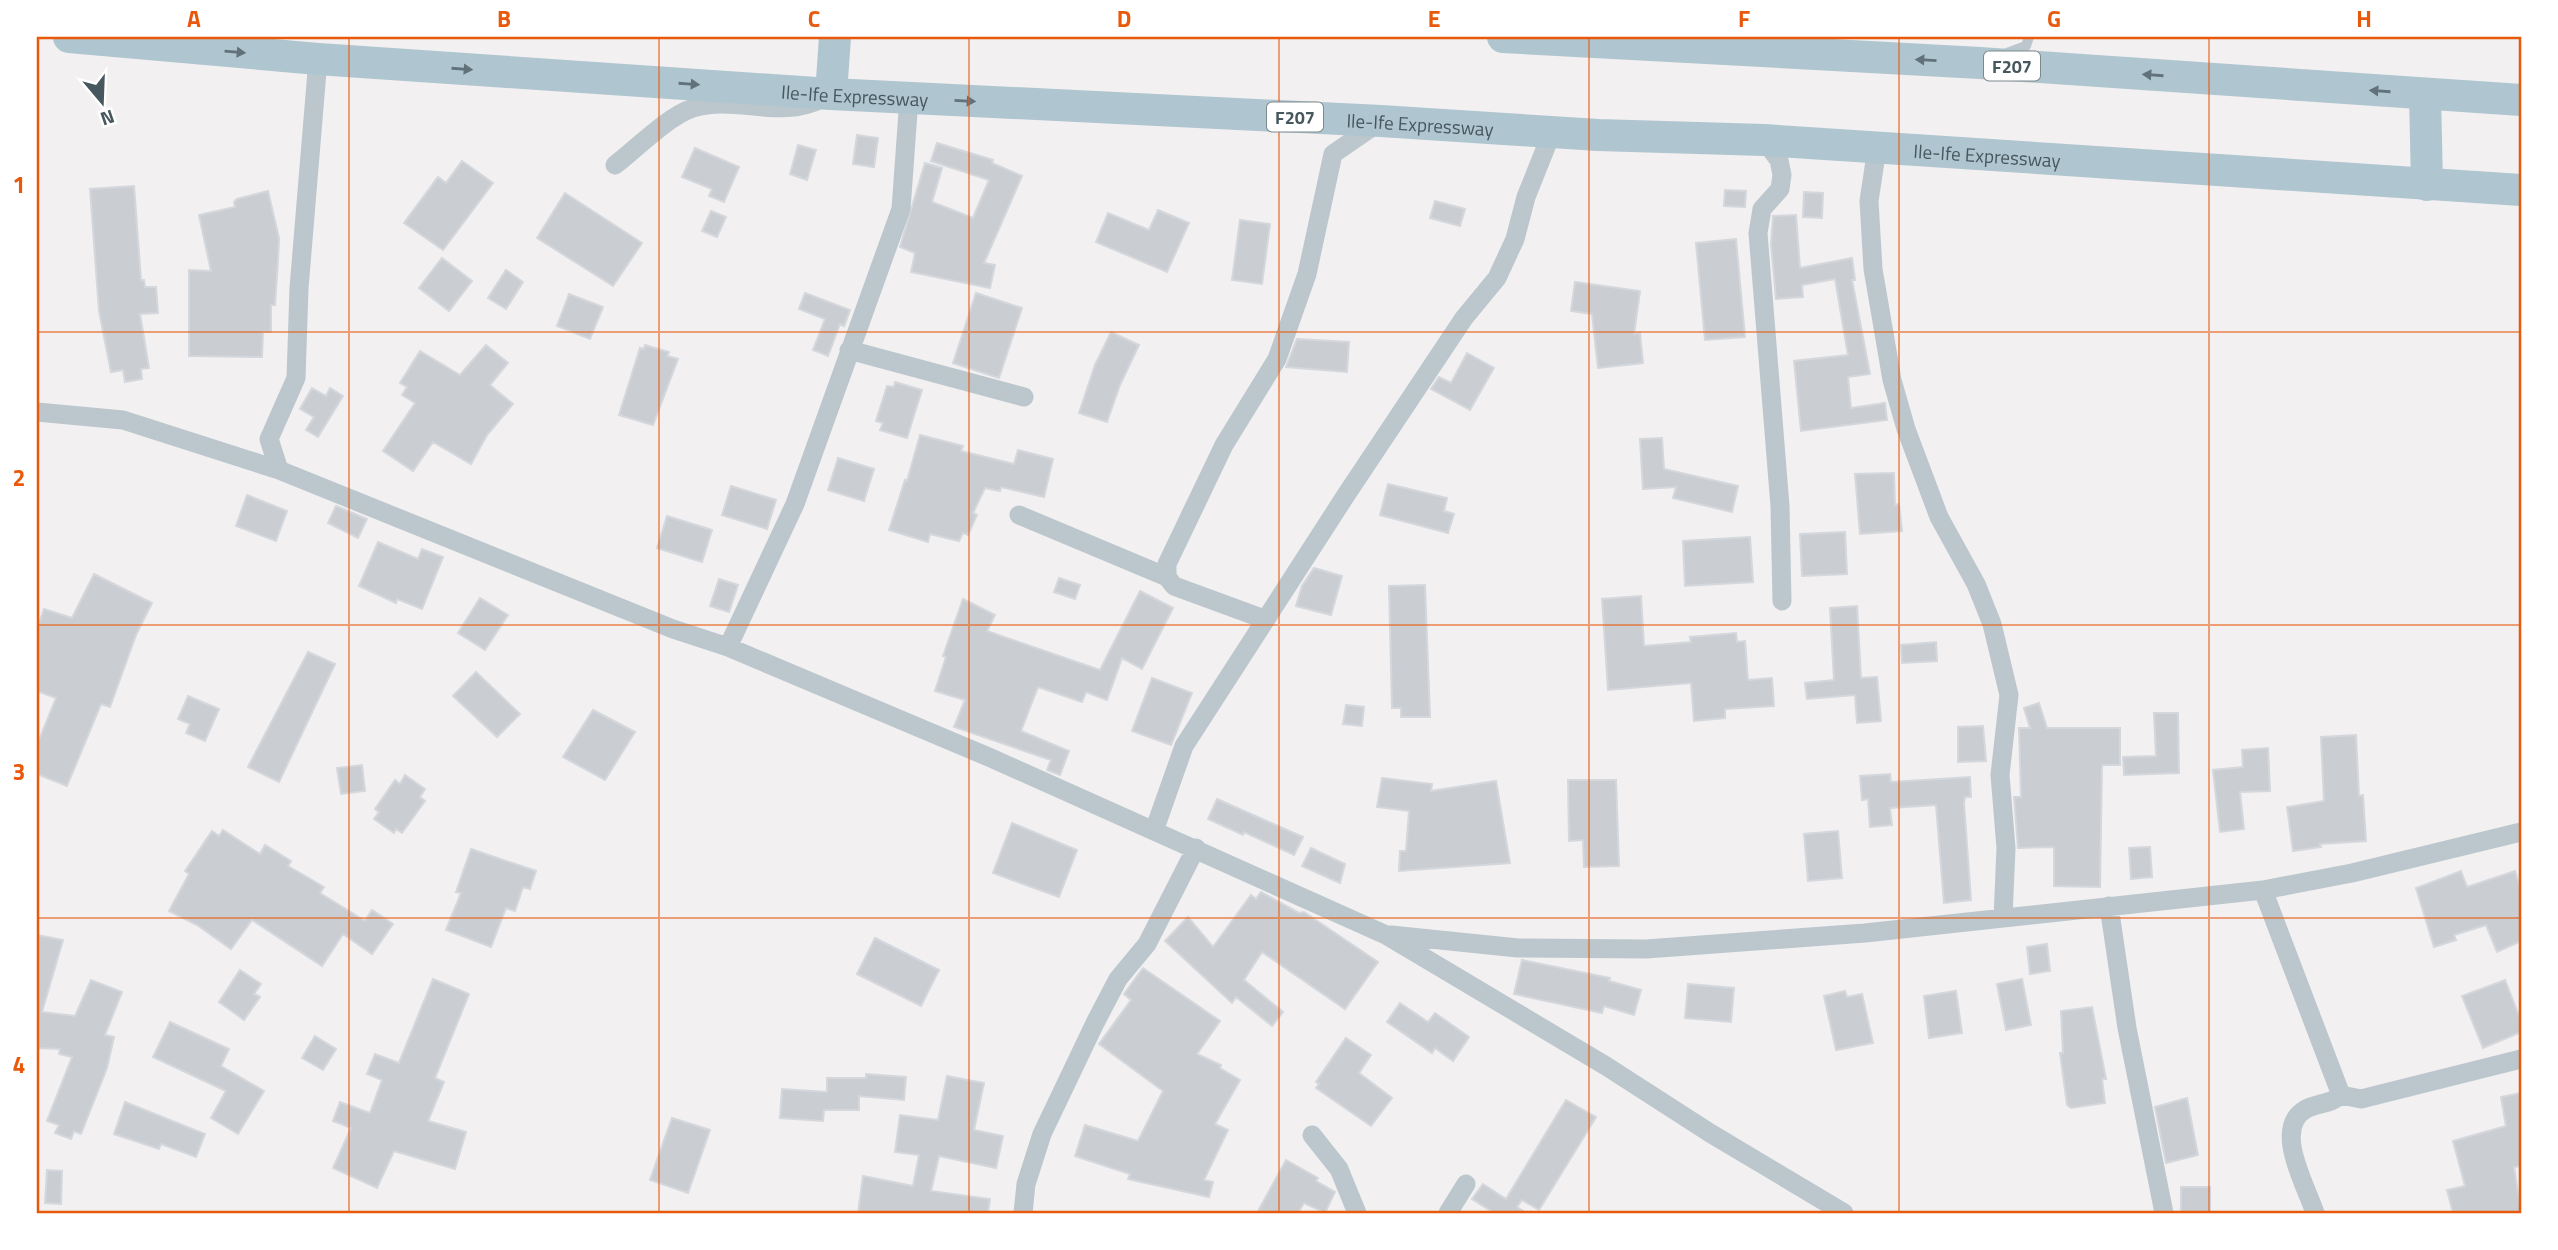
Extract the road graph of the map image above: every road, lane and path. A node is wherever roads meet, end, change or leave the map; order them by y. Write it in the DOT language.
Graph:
graph roads {
  1 [pos="69,37"];
  2 [pos="835,37"];
  3 [pos="1503,37"];
  4 [pos="2029,37"];
  5 [pos="318,59"];
  6 [pos="1980,63"];
  7 [pos="831,94"];
  8 [pos="2425,94"];
  9 [pos="909,98"];
  10 [pos="2521,100"];
  11 [pos="1381,121"];
  12 [pos="1552,132"];
  13 [pos="1764,140"];
  14 [pos="1877,148"];
  15 [pos="615,165"];
  16 [pos="2427,185"];
  17 [pos="2521,190"];
  18 [pos="849,350"];
  19 [pos="1024,397"];
  20 [pos="37,412"];
  21 [pos="279,470"];
  22 [pos="1019,515"];
  23 [pos="1167,577"];
  24 [pos="1782,601"];
  25 [pos="1264,619"];
  26 [pos="728,647"];
  27 [pos="1154,831"];
  28 [pos="2521,832"];
  29 [pos="1196,848"];
  30 [pos="2263,890"];
  31 [pos="2109,906"];
  32 [pos="2003,918"];
  33 [pos="1385,935"];
  34 [pos="2521,1059"];
  35 [pos="2341,1095"];
  36 [pos="1312,1135"];
  37 [pos="1466,1184"];
  38 [pos="1822,1207"];
  39 [pos="1023,1213"];
  40 [pos="1357,1213"];
  41 [pos="1448,1213"];
  42 [pos="1844,1213"];
  43 [pos="2164,1213"];
  44 [pos="2315,1213"];
  1 -- 5 [label="main road, Ile-Ife Expressway / F207, one-way"];
  2 -- 7 [label="main road"];
  6 -- 3 [label="main road, F207, one-way"];
  4 -- 6 [label="lane"];
  5 -- 7 [label="main road, Ile-Ife Expressway / F207, one-way"];
  5 -- 21 [label="street"];
  8 -- 6 [label="main road, F207, one-way"];
  7 -- 9 [label="main road, Ile-Ife Expressway / F207"];
  7 -- 15 [label="street"];
  8 -- 10 [label="main road, F207"];
  8 -- 16 [label="main road"];
  9 -- 11 [label="main road, Ile-Ife Expressway / F207, one-way"];
  9 -- 18 [label="street"];
  11 -- 12 [label="main road, Ile-Ife Expressway / F207"];
  11 -- 23 [label="street"];
  12 -- 13 [label="main road, Ile-Ife Expressway / F207"];
  12 -- 25 [label="street"];
  13 -- 14 [label="main road, Ile-Ife Expressway / F207"];
  13 -- 24 [label="street"];
  14 -- 16 [label="main road, Ile-Ife Expressway / F207"];
  14 -- 32 [label="street"];
  16 -- 17 [label="main road, Ile-Ife Expressway / F207"];
  18 -- 19 [label="street"];
  18 -- 26 [label="street"];
  20 -- 21 [label="street"];
  21 -- 26 [label="street"];
  22 -- 23 [label="street"];
  23 -- 25 [label="street"];
  25 -- 27 [label="street"];
  26 -- 27 [label="street"];
  27 -- 29 [label="street"];
  28 -- 30 [label="street"];
  29 -- 33 [label="street"];
  29 -- 39 [label="street"];
  30 -- 31 [label="street"];
  30 -- 35 [label="street"];
  31 -- 32 [label="street"];
  31 -- 43 [label="street"];
  32 -- 33 [label="street"];
  33 -- 38 [label="street"];
  34 -- 35 [label="street"];
  35 -- 44 [label="street"];
  36 -- 40 [label="street"];
  37 -- 41 [label="street"];
  38 -- 42 [label="street"];
}
